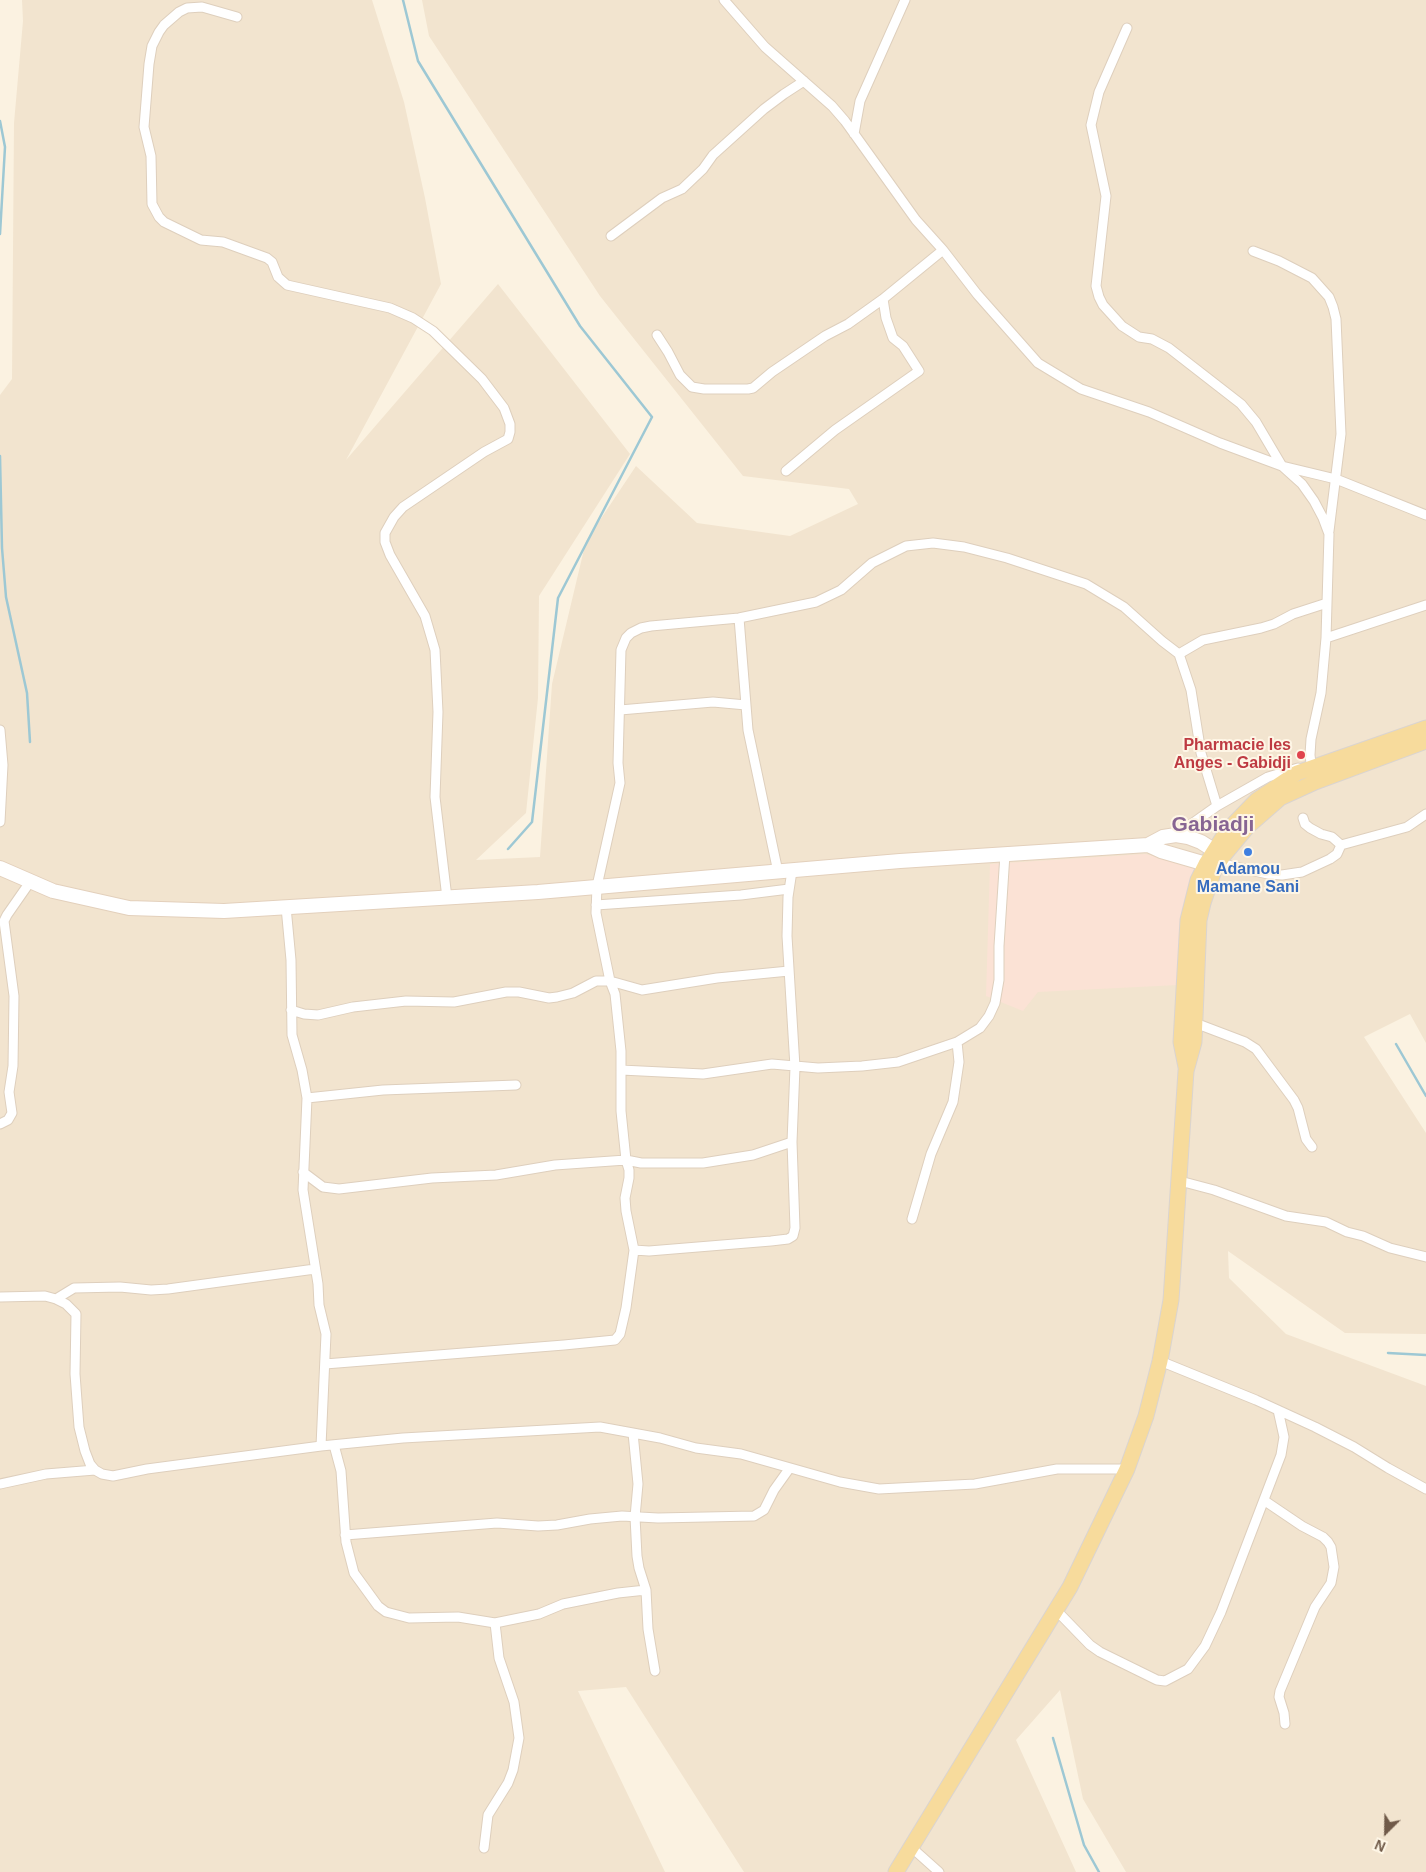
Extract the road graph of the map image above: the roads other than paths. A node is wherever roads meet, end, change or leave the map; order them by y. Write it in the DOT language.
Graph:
graph roads {
  1 [pos="724,0"];
  2 [pos="905,0"];
  3 [pos="237,17"];
  4 [pos="1127,28"];
  5 [pos="804,82"];
  6 [pos="854,134"];
  7 [pos="611,236"];
  8 [pos="943,250"];
  9 [pos="1253,251"];
  10 [pos="883,299"];
  11 [pos="657,335"];
  12 [pos="1282,466"];
  13 [pos="786,471"];
  14 [pos="1336,478"];
  15 [pos="1426,515"];
  16 [pos="1329,534"];
  17 [pos="1327,603"];
  18 [pos="1426,605"];
  19 [pos="739,618"];
  20 [pos="1326,638"];
  21 [pos="1179,654"];
  22 [pos="746,705"];
  23 [pos="620,710"];
  24 [pos="1426,728"];
  25 [pos="0,730"];
  26 [pos="1426,741"];
  27 [pos="1312,772"];
  28 [pos="1217,806"];
  29 [pos="1426,814"];
  30 [pos="1303,818"];
  31 [pos="0,822"];
  32 [pos="1176,835"];
  33 [pos="1148,845"];
  34 [pos="1341,845"];
  35 [pos="1005,854"];
  36 [pos="1215,861"];
  37 [pos="0,868"];
  38 [pos="785,872"];
  39 [pos="30,882"];
  40 [pos="597,886"];
  41 [pos="789,889"];
  42 [pos="447,898"];
  43 [pos="596,906"];
  44 [pos="286,908"];
  45 [pos="789,971"];
  46 [pos="610,981"];
  47 [pos="291,1010"];
  48 [pos="1195,1022"];
  49 [pos="957,1042"];
  50 [pos="795,1067"];
  51 [pos="621,1070"];
  52 [pos="1186,1071"];
  53 [pos="516,1085"];
  54 [pos="307,1098"];
  55 [pos="0,1124"];
  56 [pos="792,1142"];
  57 [pos="1312,1147"];
  58 [pos="626,1160"];
  59 [pos="303,1172"];
  60 [pos="1180,1181"];
  61 [pos="912,1219"];
  62 [pos="634,1250"];
  63 [pos="1426,1257"];
  64 [pos="315,1269"];
  65 [pos="0,1297"];
  66 [pos="56,1299"];
  67 [pos="1160,1361"];
  68 [pos="325,1364"];
  69 [pos="1278,1410"];
  70 [pos="633,1432"];
  71 [pos="334,1444"];
  72 [pos="321,1446"];
  73 [pos="789,1469"];
  74 [pos="1127,1469"];
  75 [pos="95,1470"];
  76 [pos="0,1484"];
  77 [pos="1426,1489"];
  78 [pos="1265,1500"];
  79 [pos="635,1517"];
  80 [pos="345,1535"];
  81 [pos="646,1590"];
  82 [pos="1056,1610"];
  83 [pos="496,1623"];
  84 [pos="655,1671"];
  85 [pos="1285,1724"];
  86 [pos="912,1847"];
  87 [pos="484,1848"];
  88 [pos="940,1871"];
  89 [pos="896,1872"];
  1 -- 5 [label="street"];
  2 -- 6 [label="street"];
  3 -- 42 [label="street"];
  4 -- 12 [label="street"];
  5 -- 6 [label="street"];
  5 -- 7 [label="street"];
  6 -- 8 [label="street"];
  8 -- 10 [label="street"];
  8 -- 12 [label="street"];
  9 -- 14 [label="street"];
  10 -- 11 [label="street"];
  10 -- 13 [label="street"];
  12 -- 14 [label="street"];
  12 -- 16 [label="street"];
  14 -- 15 [label="street"];
  14 -- 16 [label="street"];
  16 -- 17 [label="street"];
  17 -- 20 [label="street"];
  17 -- 21 [label="street"];
  18 -- 20 [label="street"];
  19 -- 21 [label="street"];
  19 -- 22 [label="street"];
  19 -- 23 [label="street"];
  20 -- 27 [label="street"];
  21 -- 28 [label="street"];
  22 -- 23 [label="street"];
  22 -- 38 [label="street"];
  23 -- 40 [label="street"];
  24 -- 27 [label="main road"];
  25 -- 31 [label="street"];
  26 -- 27 [label="main road"];
  27 -- 28 [label="street"];
  27 -- 36 [label="main road"];
  28 -- 32 [label="street"];
  29 -- 34 [label="street"];
  30 -- 34 [label="street"];
  32 -- 33 [label="street"];
  32 -- 36 [label="street"];
  33 -- 35 [label="street"];
  33 -- 36 [label="street"];
  34 -- 36 [label="street"];
  35 -- 38 [label="street"];
  35 -- 49 [label="street"];
  36 -- 48 [label="main road"];
  36 -- 52 [label="main road"];
  37 -- 39 [label="street"];
  38 -- 40 [label="street"];
  38 -- 41 [label="street"];
  39 -- 44 [label="street"];
  39 -- 55 [label="street"];
  40 -- 42 [label="street"];
  40 -- 43 [label="street"];
  41 -- 43 [label="street"];
  41 -- 45 [label="street"];
  42 -- 44 [label="street"];
  43 -- 46 [label="street"];
  44 -- 47 [label="street"];
  45 -- 46 [label="street"];
  45 -- 50 [label="street"];
  46 -- 47 [label="street"];
  46 -- 51 [label="street"];
  47 -- 54 [label="street"];
  48 -- 52 [label="main road"];
  48 -- 57 [label="street"];
  49 -- 50 [label="street"];
  49 -- 61 [label="street"];
  50 -- 51 [label="street"];
  50 -- 56 [label="street"];
  51 -- 58 [label="street"];
  52 -- 60 [label="main road"];
  53 -- 54 [label="street"];
  54 -- 59 [label="street"];
  56 -- 58 [label="street"];
  56 -- 62 [label="street"];
  58 -- 59 [label="street"];
  58 -- 62 [label="street"];
  59 -- 64 [label="street"];
  60 -- 63 [label="street"];
  60 -- 67 [label="main road"];
  62 -- 68 [label="street"];
  64 -- 66 [label="street"];
  64 -- 68 [label="street"];
  65 -- 66 [label="street"];
  66 -- 75 [label="street"];
  67 -- 69 [label="street"];
  67 -- 74 [label="main road"];
  68 -- 72 [label="street"];
  69 -- 77 [label="street"];
  69 -- 78 [label="street"];
  70 -- 71 [label="street"];
  70 -- 73 [label="street"];
  70 -- 79 [label="street"];
  71 -- 72 [label="street"];
  71 -- 80 [label="street"];
  72 -- 75 [label="street"];
  73 -- 74 [label="street"];
  73 -- 79 [label="street"];
  74 -- 82 [label="main road"];
  75 -- 76 [label="street"];
  78 -- 82 [label="street"];
  78 -- 85 [label="street"];
  79 -- 80 [label="street"];
  79 -- 81 [label="street"];
  80 -- 83 [label="street"];
  81 -- 83 [label="street"];
  81 -- 84 [label="street"];
  82 -- 86 [label="main road"];
  83 -- 87 [label="street"];
  86 -- 88 [label="street"];
  86 -- 89 [label="main road"];
}
